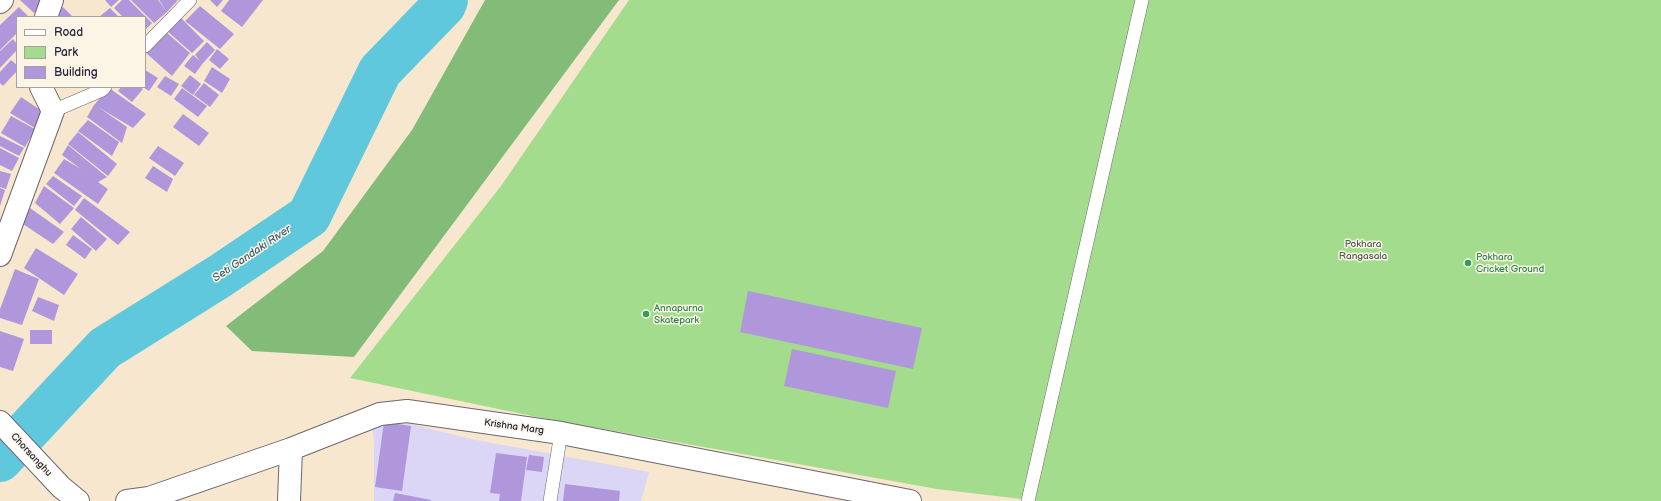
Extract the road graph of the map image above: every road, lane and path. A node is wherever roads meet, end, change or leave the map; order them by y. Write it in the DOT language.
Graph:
graph roads {
  1 [pos="52,0"];
  2 [pos="190,0"];
  3 [pos="1142,0"];
  4 [pos="46,16"];
  5 [pos="146,45"];
  6 [pos="42,88"];
  7 [pos="104,88"];
  8 [pos="53,111"];
  9 [pos="0,255"];
  10 [pos="0,422"];
  11 [pos="561,433"];
  12 [pos="291,449"];
  13 [pos="78,501"];
  14 [pos="126,501"];
  15 [pos="289,501"];
  16 [pos="550,501"];
  17 [pos="910,501"];
  18 [pos="1028,501"];
  1 -- 4 [label="street"];
  2 -- 5 [label="lane"];
  3 -- 18 [label="lane"];
  6 -- 8 [label="street"];
  7 -- 8 [label="lane"];
  8 -- 9 [label="street"];
  10 -- 13 [label="street, Chorsanghu"];
  11 -- 12 [label="street, Krishna Marg"];
  11 -- 16 [label="lane"];
  11 -- 17 [label="street, Krishna Marg"];
  12 -- 14 [label="street, Krishna Marg"];
  12 -- 15 [label="street"];
}
